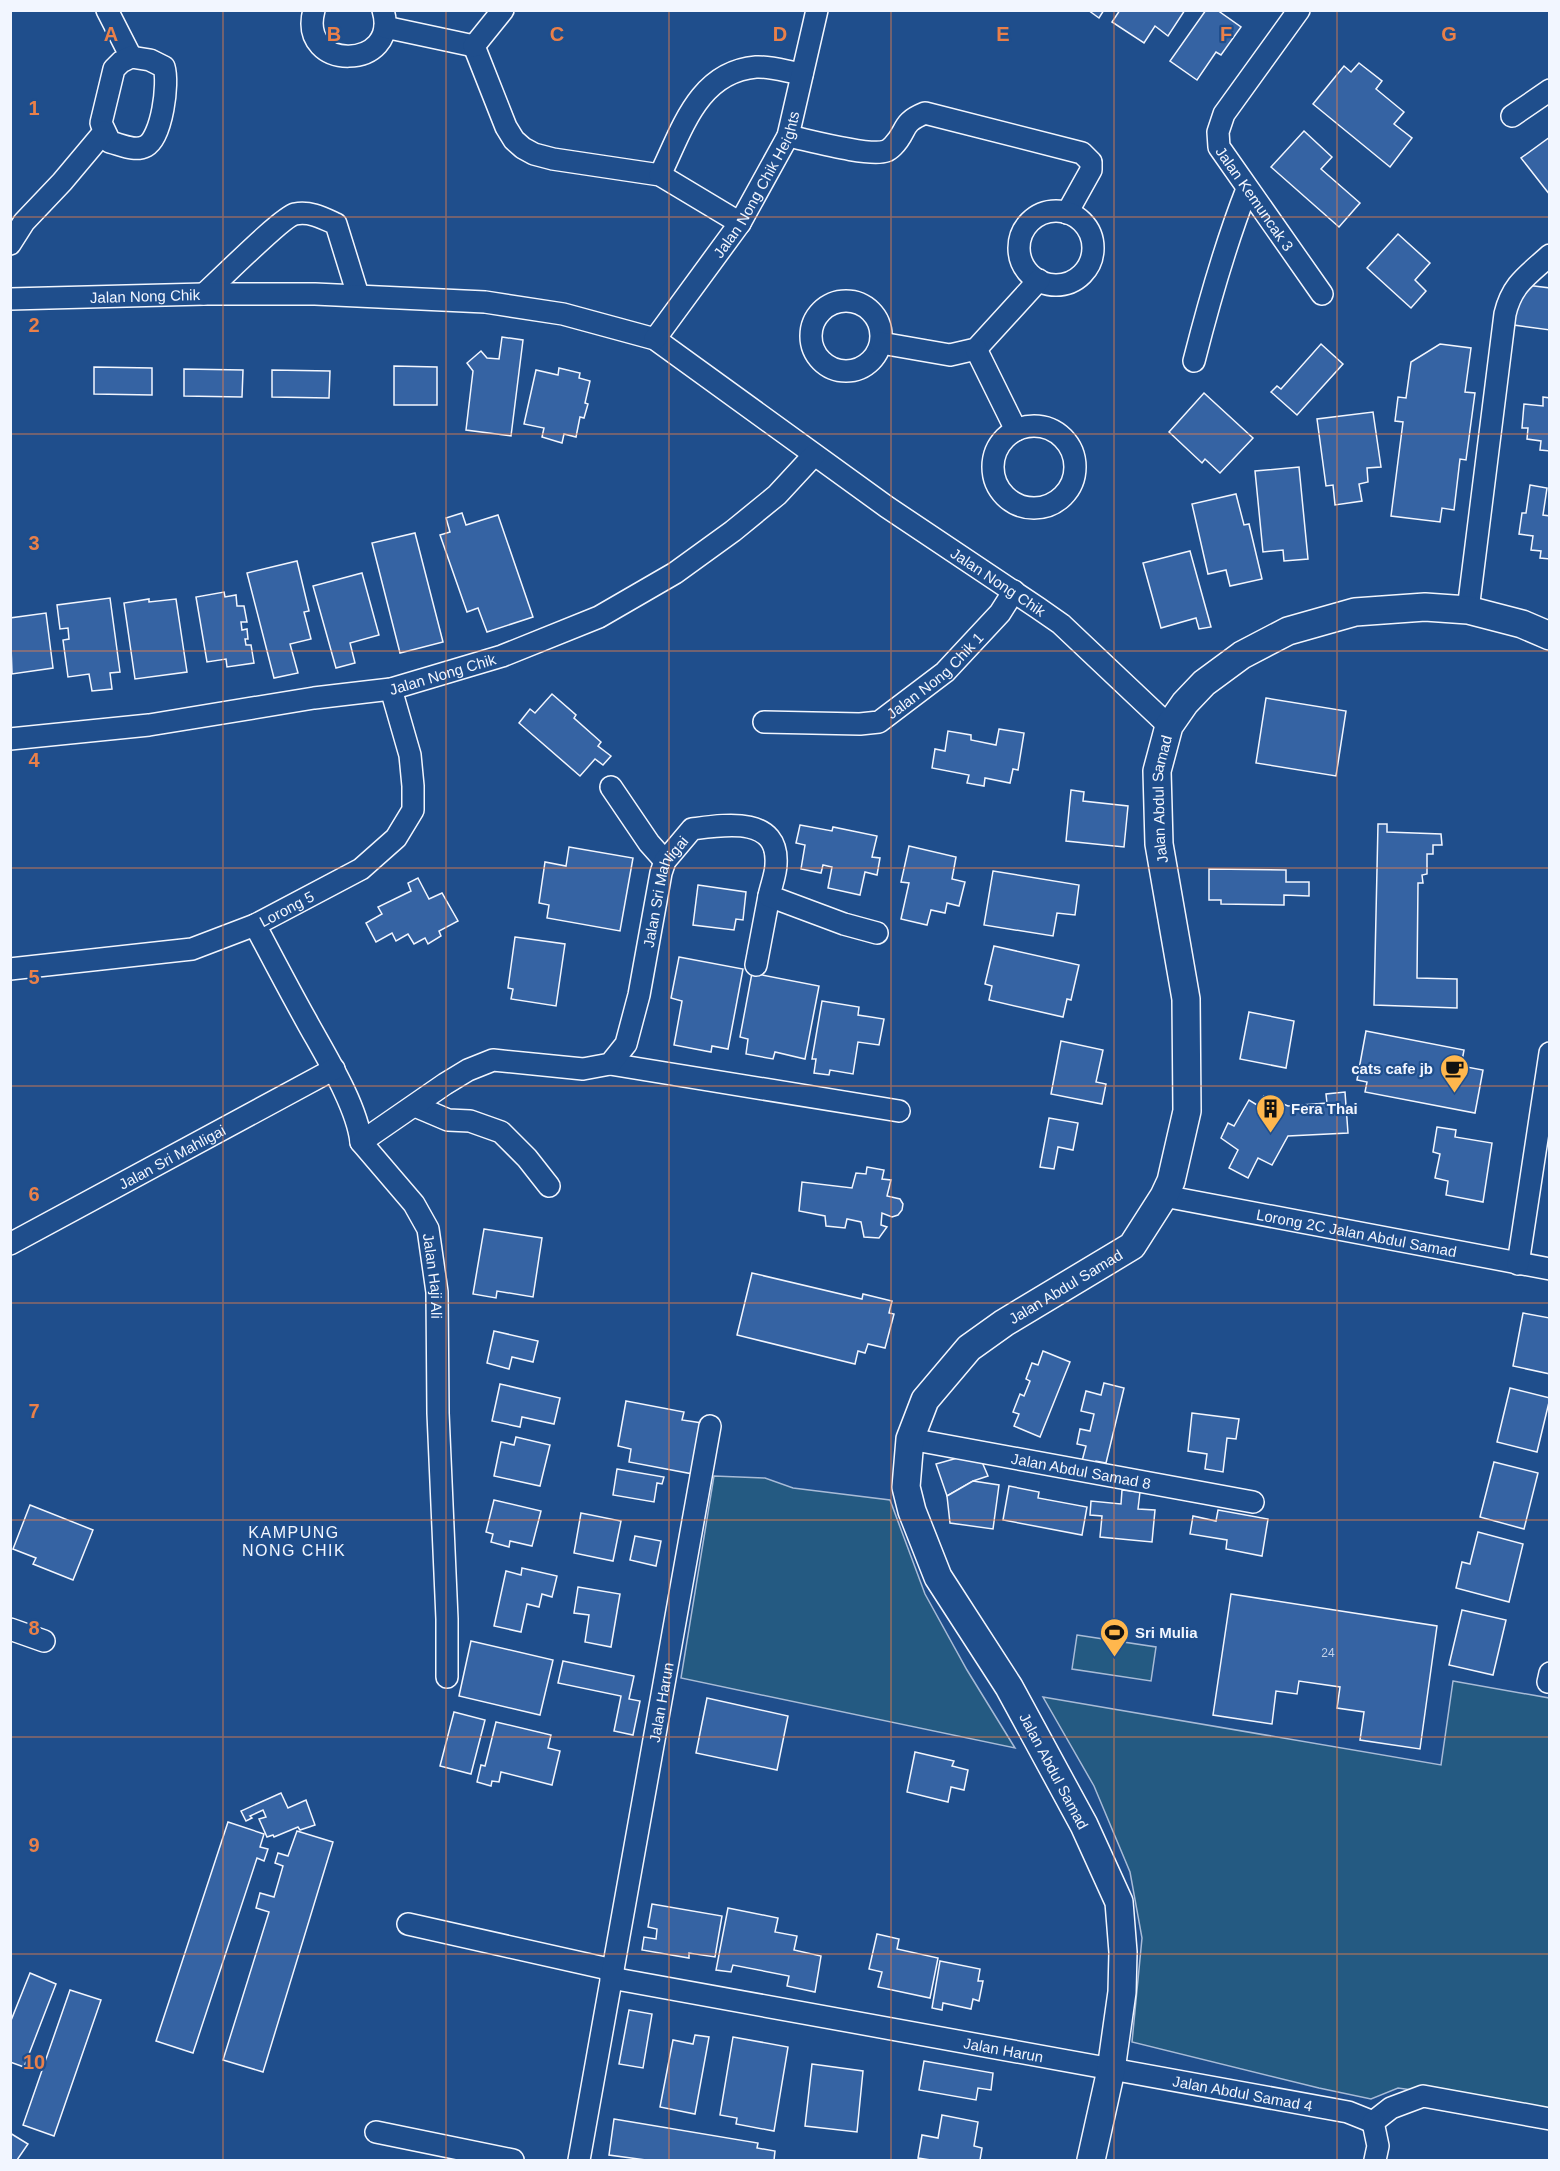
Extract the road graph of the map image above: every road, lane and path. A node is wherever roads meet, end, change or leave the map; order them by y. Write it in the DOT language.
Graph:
graph roads {
  1 [pos="107,10"];
  2 [pos="314,10"];
  3 [pos="503,10"];
  4 [pos="817,10"];
  5 [pos="1298,11"];
  6 [pos="384,19"];
  7 [pos="474,46"];
  8 [pos="131,57"];
  9 [pos="802,74"];
  10 [pos="1550,90"];
  11 [pos="1512,116"];
  12 [pos="104,132"];
  13 [pos="788,136"];
  14 [pos="660,175"];
  15 [pos="1247,189"];
  16 [pos="1067,213"];
  17 [pos="17,218"];
  18 [pos="740,223"];
  19 [pos="10,244"];
  20 [pos="1550,255"];
  21 [pos="1039,280"];
  22 [pos="204,294"];
  23 [pos="1322,294"];
  24 [pos="358,295"];
  25 [pos="10,299"];
  26 [pos="655,339"];
  27 [pos="881,343"];
  28 [pos="976,349"];
  29 [pos="1194,361"];
  30 [pos="1016,430"];
  31 [pos="814,455"];
  32 [pos="1014,591"];
  33 [pos="1468,610"];
  34 [pos="1550,636"];
  35 [pos="391,689"];
  36 [pos="764,722"];
  37 [pos="1169,726"];
  38 [pos="10,739"];
  39 [pos="611,787"];
  40 [pos="666,861"];
  41 [pos="769,896"];
  42 [pos="255,925"];
  43 [pos="877,933"];
  44 [pos="756,965"];
  45 [pos="10,969"];
  46 [pos="1549,1059"];
  47 [pos="610,1064"];
  48 [pos="333,1069"];
  49 [pos="416,1106"];
  50 [pos="899,1111"];
  51 [pos="361,1142"];
  52 [pos="549,1186"];
  53 [pos="1164,1197"];
  54 [pos="10,1244"];
  55 [pos="1518,1264"];
  56 [pos="1550,1269"];
  57 [pos="710,1426"];
  58 [pos="910,1439"];
  59 [pos="1253,1502"];
  60 [pos="10,1629"];
  61 [pos="44,1641"];
  62 [pos="447,1677"];
  63 [pos="408,1924"];
  64 [pos="612,1974"];
  65 [pos="1111,2070"];
  66 [pos="1550,2119"];
  67 [pos="1373,2122"];
  68 [pos="376,2132"];
  69 [pos="513,2160"];
  70 [pos="579,2160"];
  71 [pos="1091,2160"];
  72 [pos="1375,2160"];
  1 -- 8 [label="street"];
  2 -- 6 [label="street"];
  3 -- 7 [label="street"];
  4 -- 9 [label="street, Jalan Nong Chik Heights"];
  5 -- 15 [label="street, Jalan Kemuncak 3"];
  6 -- 7 [label="street"];
  7 -- 14 [label="street"];
  8 -- 12 [label="street"];
  8 -- 12 [label="street"];
  9 -- 13 [label="street, Jalan Nong Chik Heights"];
  9 -- 14 [label="street"];
  10 -- 11 [label="street"];
  12 -- 17 [label="street"];
  13 -- 16 [label="street"];
  13 -- 18 [label="street, Jalan Nong Chik Heights"];
  14 -- 18 [label="street"];
  15 -- 23 [label="street, Jalan Kemuncak 3"];
  15 -- 29 [label="street"];
  16 -- 21 [label="street"];
  16 -- 21 [label="street"];
  17 -- 19 [label="street"];
  18 -- 26 [label="street, Jalan Nong Chik Heights"];
  20 -- 33 [label="street"];
  21 -- 28 [label="street"];
  22 -- 24 [label="street, Jalan Nong Chik"];
  22 -- 24 [label="street"];
  22 -- 25 [label="street, Jalan Nong Chik"];
  24 -- 26 [label="street, Jalan Nong Chik"];
  26 -- 31 [label="street, Jalan Nong Chik"];
  27 -- 28 [label="street"];
  28 -- 30 [label="street"];
  31 -- 32 [label="street, Jalan Nong Chik"];
  31 -- 35 [label="street, Jalan Nong Chik"];
  32 -- 36 [label="street, Jalan Nong Chik 1"];
  32 -- 37 [label="street, Jalan Nong Chik"];
  33 -- 34 [label="street, Jalan Abdul Samad"];
  33 -- 37 [label="street, Jalan Abdul Samad"];
  35 -- 38 [label="street, Jalan Nong Chik"];
  35 -- 42 [label="street, Lorong 5"];
  37 -- 53 [label="street, Jalan Abdul Samad"];
  39 -- 40 [label="street"];
  40 -- 41 [label="street, Jalan Sri Mahligai"];
  40 -- 47 [label="street, Jalan Sri Mahligai"];
  41 -- 43 [label="street"];
  41 -- 44 [label="street, Jalan Sri Mahligai"];
  42 -- 45 [label="street, Lorong 5"];
  42 -- 48 [label="street, Jalan Haji Ali"];
  46 -- 55 [label="street"];
  47 -- 49 [label="street"];
  47 -- 50 [label="street"];
  48 -- 51 [label="street, Jalan Haji Ali"];
  48 -- 54 [label="street, Jalan Sri Mahligai"];
  49 -- 51 [label="street"];
  49 -- 52 [label="street"];
  51 -- 62 [label="street, Jalan Haji Ali"];
  53 -- 55 [label="street, Lorong 2C Jalan Abdul Samad"];
  53 -- 58 [label="street, Jalan Abdul Samad"];
  55 -- 56 [label="street, Lorong 2C Jalan Abdul Samad"];
  57 -- 64 [label="street, Jalan Harun"];
  58 -- 59 [label="street, Jalan Abdul Samad 8"];
  58 -- 65 [label="street, Jalan Abdul Samad"];
  60 -- 61 [label="street"];
  63 -- 64 [label="street"];
  64 -- 65 [label="street, Jalan Harun"];
  64 -- 70 [label="street, Jalan Harun"];
  65 -- 67 [label="street, Jalan Abdul Samad 4"];
  65 -- 71 [label="street, Jalan Abdul Samad"];
  66 -- 67 [label="street"];
  67 -- 72 [label="street"];
  68 -- 69 [label="street"];
}
